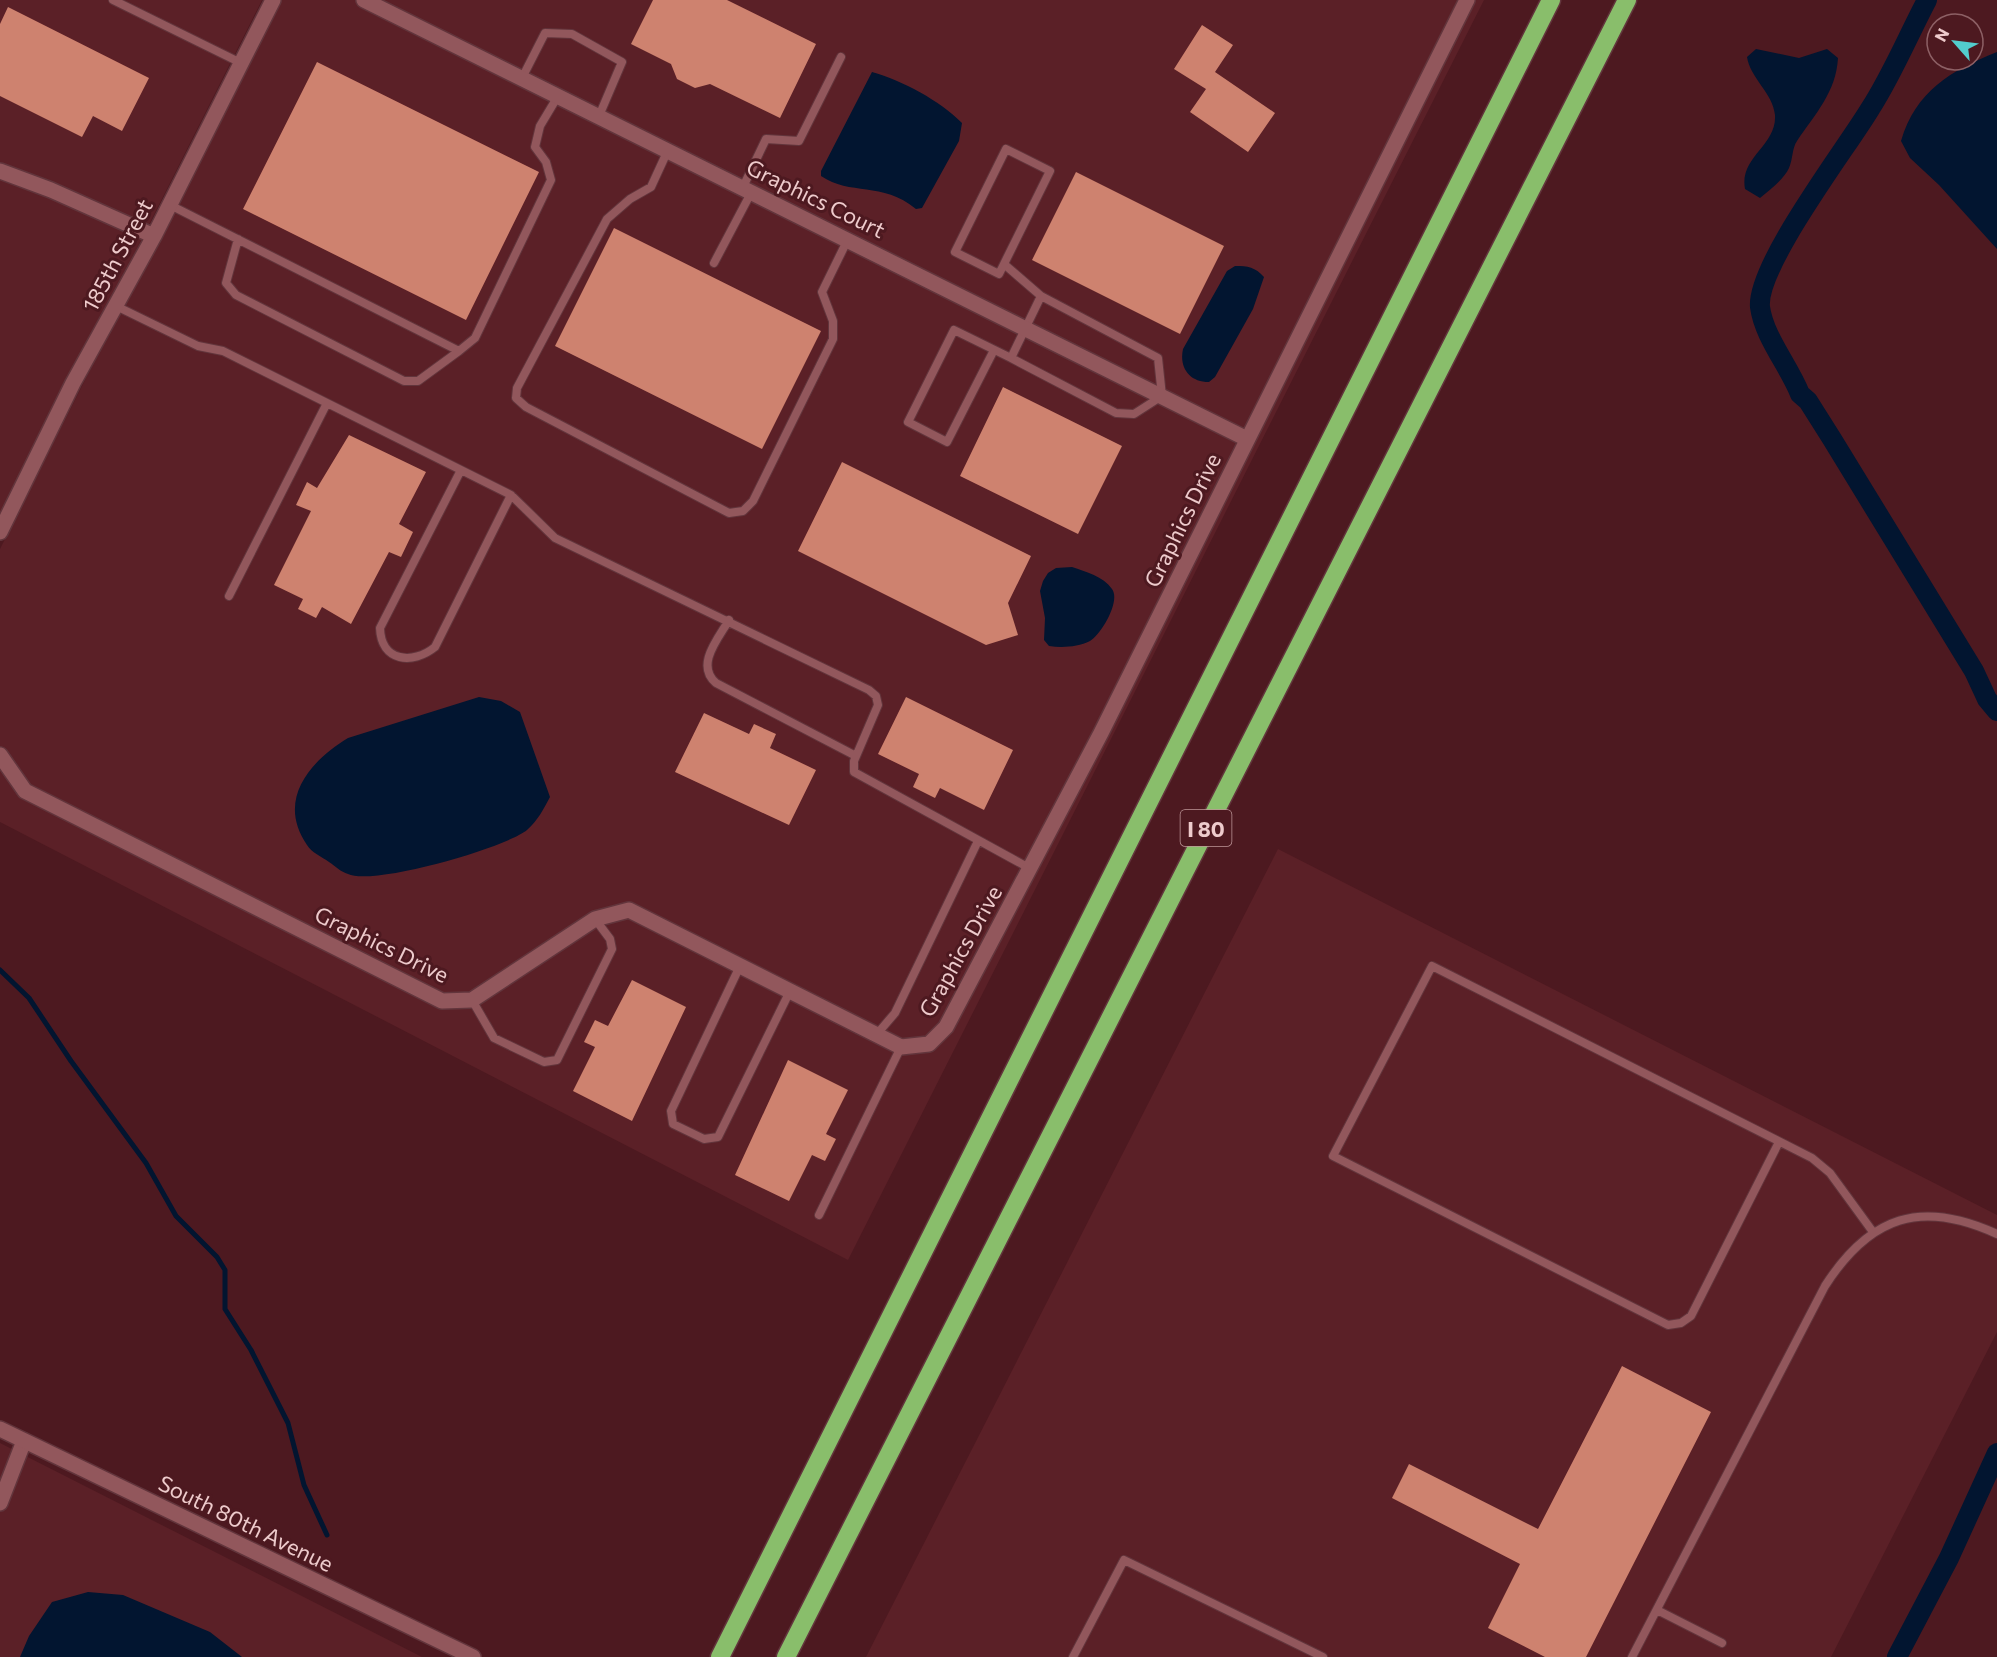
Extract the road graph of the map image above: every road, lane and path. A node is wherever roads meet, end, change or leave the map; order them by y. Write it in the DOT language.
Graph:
graph roads {
  1 [pos="113,0"];
  2 [pos="273,0"];
  3 [pos="1467,0"];
  4 [pos="1551,0"];
  5 [pos="1627,0"];
  6 [pos="375,2"];
  7 [pos="841,57"];
  8 [pos="241,63"];
  9 [pos="522,78"];
  10 [pos="558,96"];
  11 [pos="599,116"];
  12 [pos="668,150"];
  13 [pos="0,171"];
  14 [pos="747,189"];
  15 [pos="170,205"];
  16 [pos="154,237"];
  17 [pos="238,239"];
  18 [pos="848,239"];
  19 [pos="714,263"];
  20 [pos="1004,264"];
  21 [pos="1041,296"];
  22 [pos="116,306"];
  23 [pos="1024,327"];
  24 [pos="994,350"];
  25 [pos="459,351"];
  26 [pos="1011,358"];
  27 [pos="1162,396"];
  28 [pos="327,403"];
  29 [pos="1247,439"];
  30 [pos="461,470"];
  31 [pos="511,495"];
  32 [pos="0,532"];
  33 [pos="228,596"];
  34 [pos="729,620"];
  35 [pos="0,756"];
  36 [pos="856,756"];
  37 [pos="978,841"];
  38 [pos="1031,868"];
  39 [pos="596,919"];
  40 [pos="740,966"];
  41 [pos="790,991"];
  42 [pos="472,1000"];
  43 [pos="877,1035"];
  44 [pos="902,1047"];
  45 [pos="1779,1142"];
  46 [pos="819,1215"];
  47 [pos="1873,1233"];
  48 [pos="1997,1234"];
  49 [pos="0,1429"];
  50 [pos="24,1441"];
  51 [pos="0,1503"];
  52 [pos="1657,1610"];
  53 [pos="1722,1643"];
  54 [pos="473,1657"];
  55 [pos="720,1657"];
  56 [pos="786,1657"];
  57 [pos="1073,1657"];
  58 [pos="1323,1657"];
  59 [pos="1632,1657"];
  1 -- 8 [label="lane"];
  2 -- 8 [label="street, 185th Street"];
  3 -- 29 [label="street, Graphics Drive"];
  4 -- 55 [label="highway, I 80"];
  5 -- 56 [label="highway, I 80"];
  6 -- 9 [label="street, Graphics Court"];
  7 -- 14 [label="lane"];
  8 -- 15 [label="street, 185th Street"];
  9 -- 10 [label="street, Graphics Court"];
  9 -- 11 [label="lane"];
  10 -- 11 [label="street, Graphics Court"];
  10 -- 25 [label="lane"];
  11 -- 12 [label="street, Graphics Court"];
  12 -- 14 [label="street, Graphics Court"];
  12 -- 18 [label="lane"];
  13 -- 16 [label="street"];
  14 -- 18 [label="street, Graphics Court"];
  14 -- 19 [label="lane"];
  15 -- 16 [label="street, 185th Street"];
  15 -- 17 [label="lane"];
  16 -- 22 [label="street, 185th Street"];
  17 -- 25 [label="lane"];
  17 -- 25 [label="lane"];
  18 -- 23 [label="street, Graphics Court"];
  20 -- 20 [label="lane"];
  20 -- 21 [label="lane"];
  21 -- 23 [label="lane"];
  21 -- 27 [label="lane"];
  22 -- 28 [label="lane"];
  22 -- 32 [label="street, 185th Street"];
  23 -- 26 [label="lane"];
  23 -- 27 [label="street, Graphics Court"];
  24 -- 24 [label="lane"];
  24 -- 26 [label="lane"];
  26 -- 27 [label="lane"];
  27 -- 29 [label="street, Graphics Court"];
  28 -- 30 [label="lane"];
  28 -- 33 [label="lane"];
  29 -- 38 [label="street, Graphics Drive"];
  30 -- 31 [label="lane"];
  30 -- 31 [label="lane"];
  31 -- 34 [label="lane"];
  34 -- 36 [label="lane"];
  34 -- 36 [label="lane"];
  35 -- 42 [label="street, Graphics Drive"];
  36 -- 37 [label="lane"];
  37 -- 38 [label="lane"];
  37 -- 43 [label="lane"];
  38 -- 44 [label="street, Graphics Drive"];
  39 -- 40 [label="street, Graphics Drive"];
  39 -- 42 [label="street, Graphics Drive"];
  39 -- 42 [label="lane"];
  40 -- 41 [label="street, Graphics Drive"];
  40 -- 41 [label="lane"];
  41 -- 43 [label="street, Graphics Drive"];
  43 -- 44 [label="street, Graphics Drive"];
  44 -- 46 [label="lane"];
  45 -- 45 [label="lane"];
  45 -- 47 [label="lane"];
  47 -- 48 [label="lane"];
  47 -- 52 [label="lane"];
  49 -- 50 [label="street, South 80th Avenue"];
  50 -- 51 [label="street"];
  50 -- 54 [label="street, South 80th Avenue"];
  52 -- 53 [label="lane"];
  52 -- 59 [label="lane"];
  57 -- 58 [label="lane"];
}
